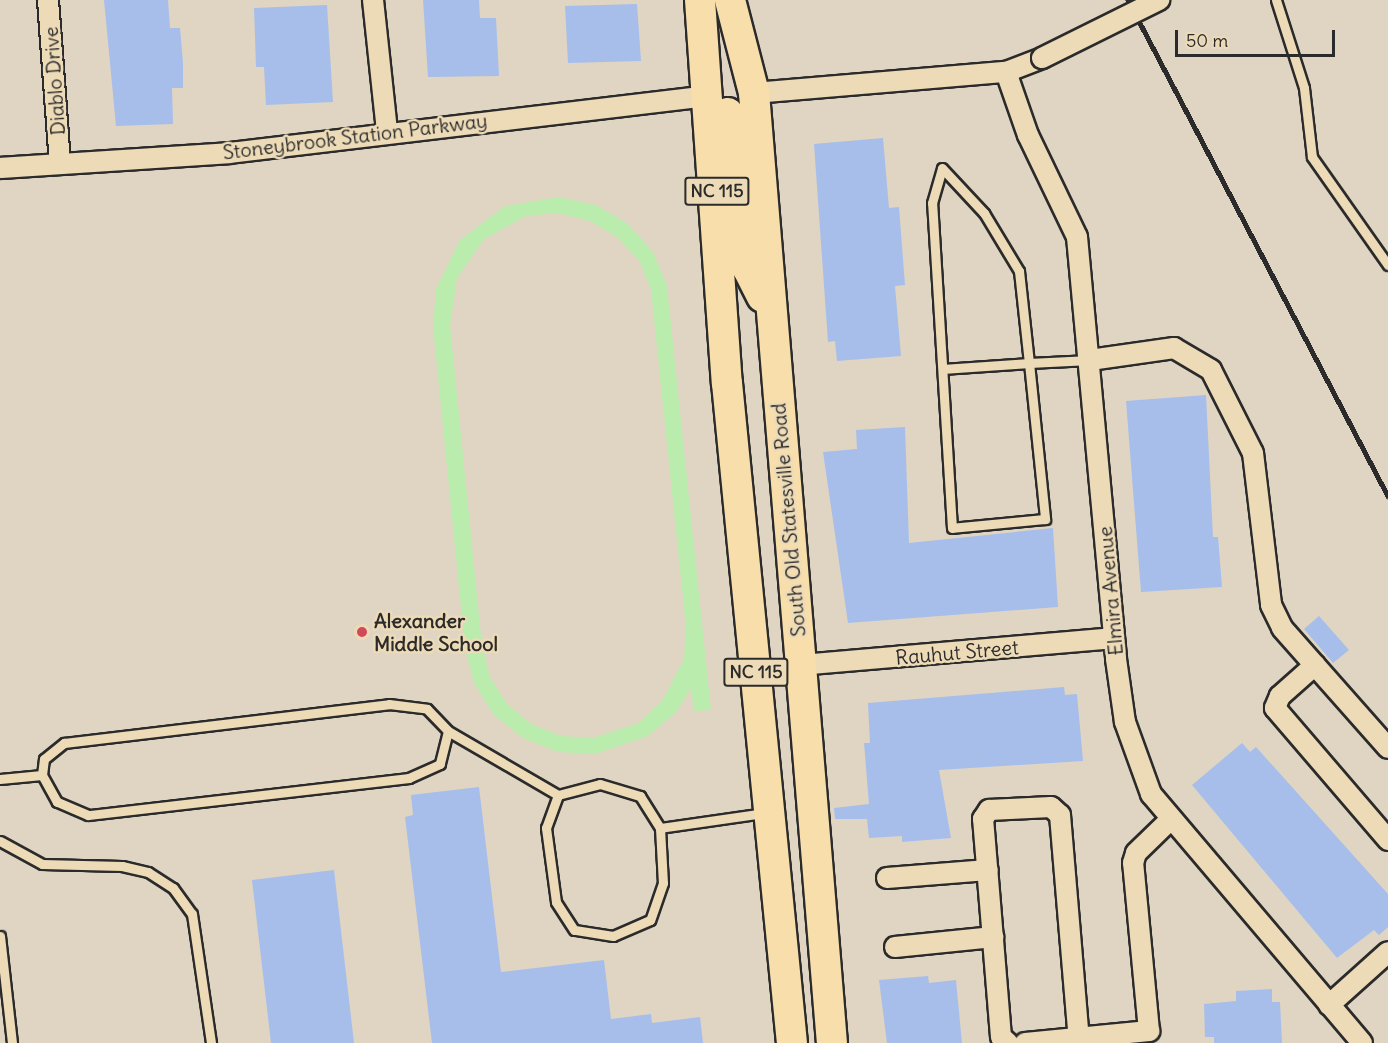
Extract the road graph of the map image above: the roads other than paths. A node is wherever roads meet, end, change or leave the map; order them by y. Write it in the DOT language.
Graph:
graph roads {
  1 [pos="48,0"];
  2 [pos="373,0"];
  3 [pos="700,0"];
  4 [pos="717,0"];
  5 [pos="730,0"];
  6 [pos="1159,0"];
  7 [pos="1276,0"];
  8 [pos="1006,72"];
  9 [pos="754,93"];
  10 [pos="710,96"];
  11 [pos="387,131"];
  12 [pos="60,163"];
  13 [pos="0,168"];
  14 [pos="1386,252"];
  15 [pos="1388,265"];
  16 [pos="771,309"];
  17 [pos="1090,360"];
  18 [pos="1029,363"];
  19 [pos="943,369"];
  20 [pos="1113,638"];
  21 [pos="800,665"];
  22 [pos="1315,665"];
  23 [pos="448,731"];
  24 [pos="1388,748"];
  25 [pos="42,775"];
  26 [pos="0,779"];
  27 [pos="558,795"];
  28 [pos="770,813"];
  29 [pos="1172,819"];
  30 [pos="660,828"];
  31 [pos="1388,840"];
  32 [pos="0,841"];
  33 [pos="988,870"];
  34 [pos="887,878"];
  35 [pos="0,936"];
  36 [pos="993,938"];
  37 [pos="895,947"];
  38 [pos="1388,952"];
  39 [pos="1329,1005"];
  40 [pos="5,1015"];
  41 [pos="1079,1041"];
  42 [pos="12,1043"];
  43 [pos="211,1043"];
  44 [pos="792,1043"];
  45 [pos="832,1043"];
  46 [pos="1008,1043"];
  47 [pos="1025,1043"];
  48 [pos="1362,1043"];
  1 -- 12 [label="street, Diablo Drive"];
  2 -- 11 [label="street"];
  3 -- 10 [label="main road, NC 115"];
  4 -- 9 [label="main road"];
  5 -- 9 [label="main road, South Old Statesville Road / NC 115"];
  6 -- 8 [label="street, bridge"];
  7 -- 14 [label="lane"];
  8 -- 9 [label="street"];
  8 -- 17 [label="street, Elmira Avenue"];
  9 -- 16 [label="main road, South Old Statesville Road / NC 115"];
  10 -- 11 [label="street, Stoneybrook Station Parkway"];
  10 -- 16 [label="main road"];
  10 -- 28 [label="main road, NC 115"];
  11 -- 12 [label="street, Stoneybrook Station Parkway"];
  12 -- 13 [label="street, Stoneybrook Station Parkway"];
  14 -- 15 [label="lane"];
  16 -- 21 [label="main road, South Old Statesville Road / NC 115"];
  17 -- 18 [label="lane"];
  17 -- 20 [label="street, Elmira Avenue"];
  17 -- 22 [label="street"];
  18 -- 19 [label="lane"];
  18 -- 19 [label="lane"];
  18 -- 19 [label="lane"];
  20 -- 21 [label="street, Rauhut Street"];
  20 -- 29 [label="street, Elmira Avenue"];
  21 -- 45 [label="main road, South Old Statesville Road / NC 115"];
  22 -- 24 [label="street"];
  22 -- 31 [label="street"];
  23 -- 25 [label="lane"];
  23 -- 25 [label="lane"];
  23 -- 27 [label="lane"];
  25 -- 26 [label="lane"];
  27 -- 30 [label="lane"];
  27 -- 30 [label="lane"];
  28 -- 30 [label="lane"];
  28 -- 44 [label="main road, NC 115"];
  29 -- 39 [label="street, Elmira Avenue"];
  29 -- 41 [label="street"];
  32 -- 43 [label="lane"];
  33 -- 34 [label="street"];
  33 -- 36 [label="street"];
  33 -- 41 [label="street"];
  35 -- 40 [label="lane"];
  36 -- 37 [label="street"];
  36 -- 46 [label="street"];
  38 -- 39 [label="street"];
  39 -- 48 [label="street, Elmira Avenue"];
  40 -- 42 [label="lane"];
  41 -- 47 [label="street"];
}
